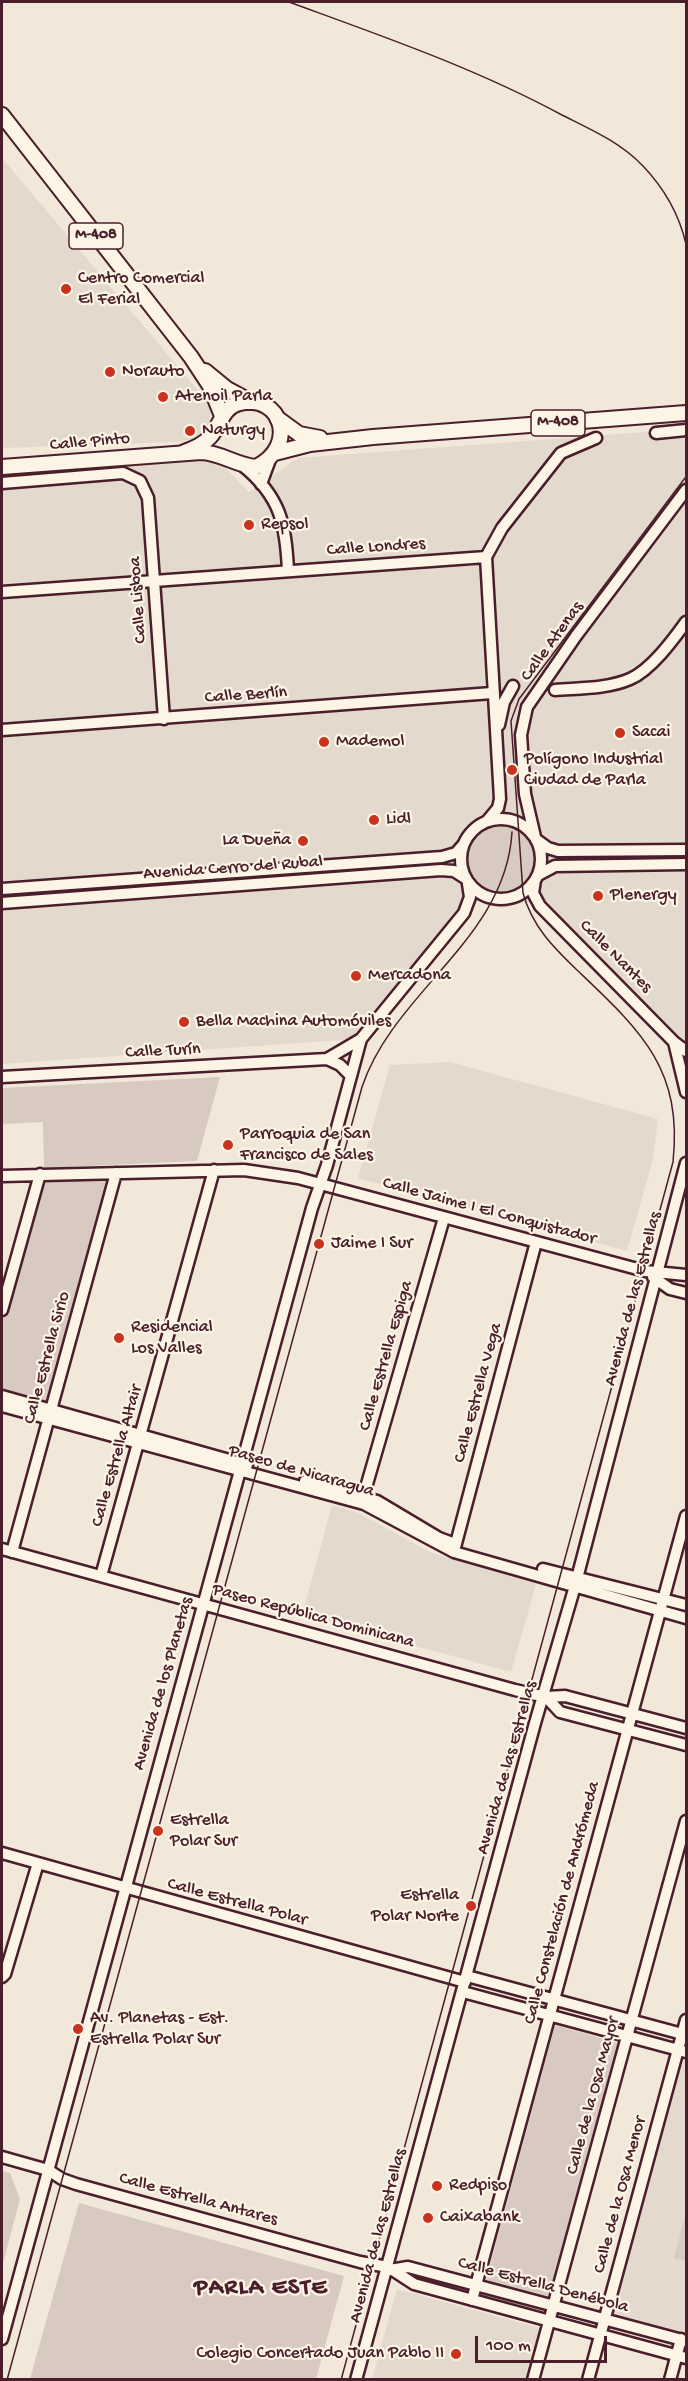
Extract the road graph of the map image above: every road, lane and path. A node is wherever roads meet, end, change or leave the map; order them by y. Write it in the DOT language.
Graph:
graph roads {
  1 [pos="2,115"];
  2 [pos="191,357"];
  3 [pos="250,402"];
  4 [pos="687,413"];
  5 [pos="277,418"];
  6 [pos="219,422"];
  7 [pos="687,430"];
  8 [pos="656,433"];
  9 [pos="374,437"];
  10 [pos="596,438"];
  11 [pos="182,453"];
  12 [pos="273,455"];
  13 [pos="226,457"];
  14 [pos="243,466"];
  15 [pos="2,467"];
  16 [pos="2,483"];
  17 [pos="261,484"];
  18 [pos="687,490"];
  19 [pos="486,557"];
  20 [pos="288,571"];
  21 [pos="154,581"];
  22 [pos="2,592"];
  23 [pos="687,622"];
  24 [pos="547,675"];
  25 [pos="513,686"];
  26 [pos="555,690"];
  27 [pos="537,691"];
  28 [pos="492,693"];
  29 [pos="164,719"];
  30 [pos="2,730"];
  31 [pos="497,736"];
  32 [pos="488,820"];
  33 [pos="536,838"];
  34 [pos="463,845"];
  35 [pos="687,850"];
  36 [pos="687,864"];
  37 [pos="536,878"];
  38 [pos="466,879"];
  39 [pos="2,888"];
  40 [pos="2,903"];
  41 [pos="361,1039"];
  42 [pos="674,1042"];
  43 [pos="687,1051"];
  44 [pos="327,1059"];
  45 [pos="351,1076"];
  46 [pos="2,1077"];
  47 [pos="687,1092"];
  48 [pos="687,1163"];
  49 [pos="214,1170"];
  50 [pos="116,1173"];
  51 [pos="40,1174"];
  52 [pos="2,1176"];
  53 [pos="321,1184"];
  54 [pos="444,1218"];
  55 [pos="536,1242"];
  56 [pos="687,1275"];
  57 [pos="658,1276"];
  58 [pos="687,1293"];
  59 [pos="2,1310"];
  60 [pos="2,1396"];
  61 [pos="2,1406"];
  62 [pos="50,1414"];
  63 [pos="140,1439"];
  64 [pos="241,1467"];
  65 [pos="364,1500"];
  66 [pos="687,1515"];
  67 [pos="454,1548"];
  68 [pos="7,1550"];
  69 [pos="101,1576"];
  70 [pos="576,1581"];
  71 [pos="663,1599"];
  72 [pos="203,1605"];
  73 [pos="687,1605"];
  74 [pos="660,1611"];
  75 [pos="687,1618"];
  76 [pos="544,1697"];
  77 [pos="632,1714"];
  78 [pos="687,1728"];
  79 [pos="628,1730"];
  80 [pos="687,1745"];
  81 [pos="687,1821"];
  82 [pos="2,1854"];
  83 [pos="38,1863"];
  84 [pos="124,1889"];
  85 [pos="2,1977"];
  86 [pos="465,1983"];
  87 [pos="554,1999"];
  88 [pos="550,2016"];
  89 [pos="632,2020"];
  90 [pos="687,2020"];
  91 [pos="685,2034"];
  92 [pos="627,2036"];
  93 [pos="682,2051"];
  94 [pos="2,2157"];
  95 [pos="48,2170"];
  96 [pos="389,2268"];
  97 [pos="476,2285"];
  98 [pos="472,2300"];
  99 [pos="553,2306"];
  100 [pos="604,2319"];
  101 [pos="549,2320"];
  102 [pos="600,2334"];
  103 [pos="2,2339"];
  104 [pos="684,2340"];
  105 [pos="682,2356"];
  106 [pos="356,2379"];
  107 [pos="533,2379"];
  108 [pos="588,2379"];
  109 [pos="670,2379"];
  1 -- 2 [label="main road, M-408"];
  2 -- 3 [label="main road, M-408"];
  2 -- 6 [label="main road, M-408"];
  3 -- 5 [label="main road, M-408"];
  3 -- 6 [label="main road"];
  4 -- 9 [label="main road, M-408"];
  5 -- 9 [label="main road, M-408"];
  5 -- 12 [label="main road"];
  6 -- 11 [label="main road"];
  6 -- 13 [label="main road, M-408"];
  7 -- 8 [label="street"];
  9 -- 12 [label="main road, M-408"];
  10 -- 19 [label="street"];
  11 -- 13 [label="main road, Calle Pinto"];
  11 -- 15 [label="main road, Calle Pinto"];
  12 -- 14 [label="main road, M-408"];
  12 -- 17 [label="street"];
  13 -- 14 [label="main road"];
  14 -- 17 [label="street"];
  16 -- 21 [label="street, Calle Lisboa"];
  17 -- 20 [label="street"];
  18 -- 24 [label="street, Calle Atenas"];
  19 -- 20 [label="street, Calle Londres"];
  19 -- 28 [label="street"];
  20 -- 21 [label="street, Calle Londres"];
  21 -- 22 [label="street, Calle Londres"];
  21 -- 29 [label="street, Calle Lisboa"];
  23 -- 26 [label="street"];
  24 -- 26 [label="street"];
  24 -- 27 [label="street, Calle Atenas"];
  25 -- 31 [label="street, Calle Atenas"];
  26 -- 27 [label="street"];
  27 -- 33 [label="street, Calle Atenas"];
  28 -- 29 [label="street, Calle Berlín"];
  28 -- 31 [label="street"];
  29 -- 30 [label="street, Calle Berlín"];
  31 -- 32 [label="street"];
  32 -- 33 [label="street"];
  32 -- 34 [label="street"];
  33 -- 35 [label="street"];
  33 -- 37 [label="street"];
  34 -- 38 [label="street"];
  34 -- 39 [label="street, Avenida Cerro del Rubal"];
  36 -- 37 [label="street"];
  37 -- 38 [label="street"];
  37 -- 42 [label="street, Calle Nantes"];
  38 -- 40 [label="street, Avenida Cerro del Rubal"];
  38 -- 41 [label="street, Calle Turín"];
  41 -- 44 [label="street, Calle Turín"];
  41 -- 45 [label="street, Avenida de los Planetas"];
  42 -- 43 [label="street, Calle Nantes"];
  42 -- 47 [label="street"];
  44 -- 45 [label="street"];
  44 -- 46 [label="street, Calle Turín"];
  45 -- 53 [label="street, Avenida de los Planetas"];
  48 -- 57 [label="street, Avenida de las Estrellas"];
  49 -- 50 [label="street, Calle Jaime I El Conquistador"];
  49 -- 53 [label="street, Calle Jaime I El Conquistador"];
  49 -- 63 [label="street, Calle Estrella Altair"];
  50 -- 51 [label="street, Calle Jaime I El Conquistador"];
  50 -- 62 [label="street, Calle Estrella Sirio"];
  51 -- 52 [label="street, Calle Jaime I El Conquistador"];
  51 -- 59 [label="street"];
  53 -- 54 [label="street, Calle Jaime I El Conquistador"];
  53 -- 64 [label="street, Avenida de los Planetas"];
  54 -- 55 [label="street, Calle Jaime I El Conquistador"];
  54 -- 65 [label="street, Calle Estrella Espiga"];
  55 -- 57 [label="street, Calle Jaime I El Conquistador"];
  55 -- 67 [label="street, Calle Estrella Vega"];
  56 -- 57 [label="street"];
  57 -- 58 [label="street, Calle Jaime I El Conquistador"];
  57 -- 70 [label="street, Avenida de las Estrellas"];
  60 -- 62 [label="street, Paseo de Nicaragua"];
  61 -- 62 [label="street, Paseo de Nicaragua"];
  62 -- 63 [label="street, Paseo de Nicaragua"];
  62 -- 68 [label="street, Calle Estrella Sirio"];
  63 -- 64 [label="street, Paseo de Nicaragua"];
  63 -- 69 [label="street, Calle Estrella Altair"];
  64 -- 65 [label="street, Paseo de Nicaragua"];
  64 -- 72 [label="street, Avenida de los Planetas"];
  65 -- 67 [label="street, Paseo de Nicaragua"];
  66 -- 71 [label="street, Calle Constelación de Andrómeda"];
  67 -- 70 [label="street, Paseo de Nicaragua"];
  68 -- 69 [label="street, Paseo República Dominicana"];
  69 -- 72 [label="street, Paseo República Dominicana"];
  70 -- 71 [label="street, Paseo de Nicaragua"];
  70 -- 74 [label="street, Paseo de Nicaragua"];
  70 -- 76 [label="street, Avenida de las Estrellas"];
  71 -- 73 [label="street, Paseo de Nicaragua"];
  71 -- 74 [label="street, Calle Constelación de Andrómeda"];
  72 -- 76 [label="street, Paseo República Dominicana"];
  72 -- 84 [label="street, Avenida de los Planetas"];
  74 -- 75 [label="street, Paseo de Nicaragua"];
  74 -- 77 [label="street, Calle Constelación de Andrómeda"];
  76 -- 77 [label="street, Paseo República Dominicana"];
  76 -- 79 [label="street, Paseo República Dominicana"];
  76 -- 86 [label="street, Avenida de las Estrellas"];
  77 -- 78 [label="street, Paseo República Dominicana"];
  77 -- 79 [label="street, Calle Constelación de Andrómeda"];
  79 -- 80 [label="street, Paseo República Dominicana"];
  79 -- 87 [label="street, Calle Constelación de Andrómeda"];
  81 -- 89 [label="street, Calle de la Osa Mayor"];
  82 -- 83 [label="street, Calle Estrella Polar"];
  83 -- 84 [label="street, Calle Estrella Polar"];
  83 -- 85 [label="street"];
  84 -- 86 [label="street, Calle Estrella Polar"];
  84 -- 95 [label="street, Avenida de los Planetas"];
  86 -- 87 [label="street, Calle Estrella Polar"];
  86 -- 88 [label="street, Calle Estrella Polar"];
  86 -- 96 [label="street, Avenida de las Estrellas"];
  87 -- 88 [label="street, Calle Constelación de Andrómeda"];
  87 -- 89 [label="street, Calle Estrella Polar"];
  88 -- 92 [label="street, Calle Estrella Polar"];
  88 -- 97 [label="street, Calle Constelación de Andrómeda"];
  89 -- 91 [label="street, Calle Estrella Polar"];
  89 -- 92 [label="street, Calle de la Osa Mayor"];
  90 -- 91 [label="street, Calle de la Osa Menor"];
  91 -- 93 [label="street, Calle de la Osa Menor"];
  92 -- 93 [label="street, Calle Estrella Polar"];
  92 -- 99 [label="street, Calle de la Osa Mayor"];
  93 -- 100 [label="street, Calle de la Osa Menor"];
  94 -- 95 [label="street, Calle Estrella Antares"];
  95 -- 96 [label="street, Calle Estrella Antares"];
  95 -- 103 [label="street, Avenida de los Planetas"];
  96 -- 97 [label="street, Calle Estrella Denébola"];
  96 -- 98 [label="street, Calle Estrella Denébola"];
  96 -- 106 [label="street, Avenida de las Estrellas"];
  97 -- 98 [label="street, Calle Constelación de Andrómeda"];
  97 -- 99 [label="street, Calle Estrella Denébola"];
  98 -- 101 [label="street, Calle Estrella Denébola"];
  99 -- 100 [label="street, Calle Estrella Denébola"];
  99 -- 101 [label="street, Calle de la Osa Mayor"];
  100 -- 102 [label="street, Calle de la Osa Menor"];
  100 -- 104 [label="street, Calle Estrella Denébola"];
  101 -- 102 [label="street, Calle Estrella Denébola"];
  101 -- 107 [label="street, Calle de la Osa Mayor"];
  102 -- 105 [label="street, Calle Estrella Denébola"];
  102 -- 108 [label="street, Calle de la Osa Menor"];
  104 -- 105 [label="street"];
  105 -- 109 [label="street"];
}
